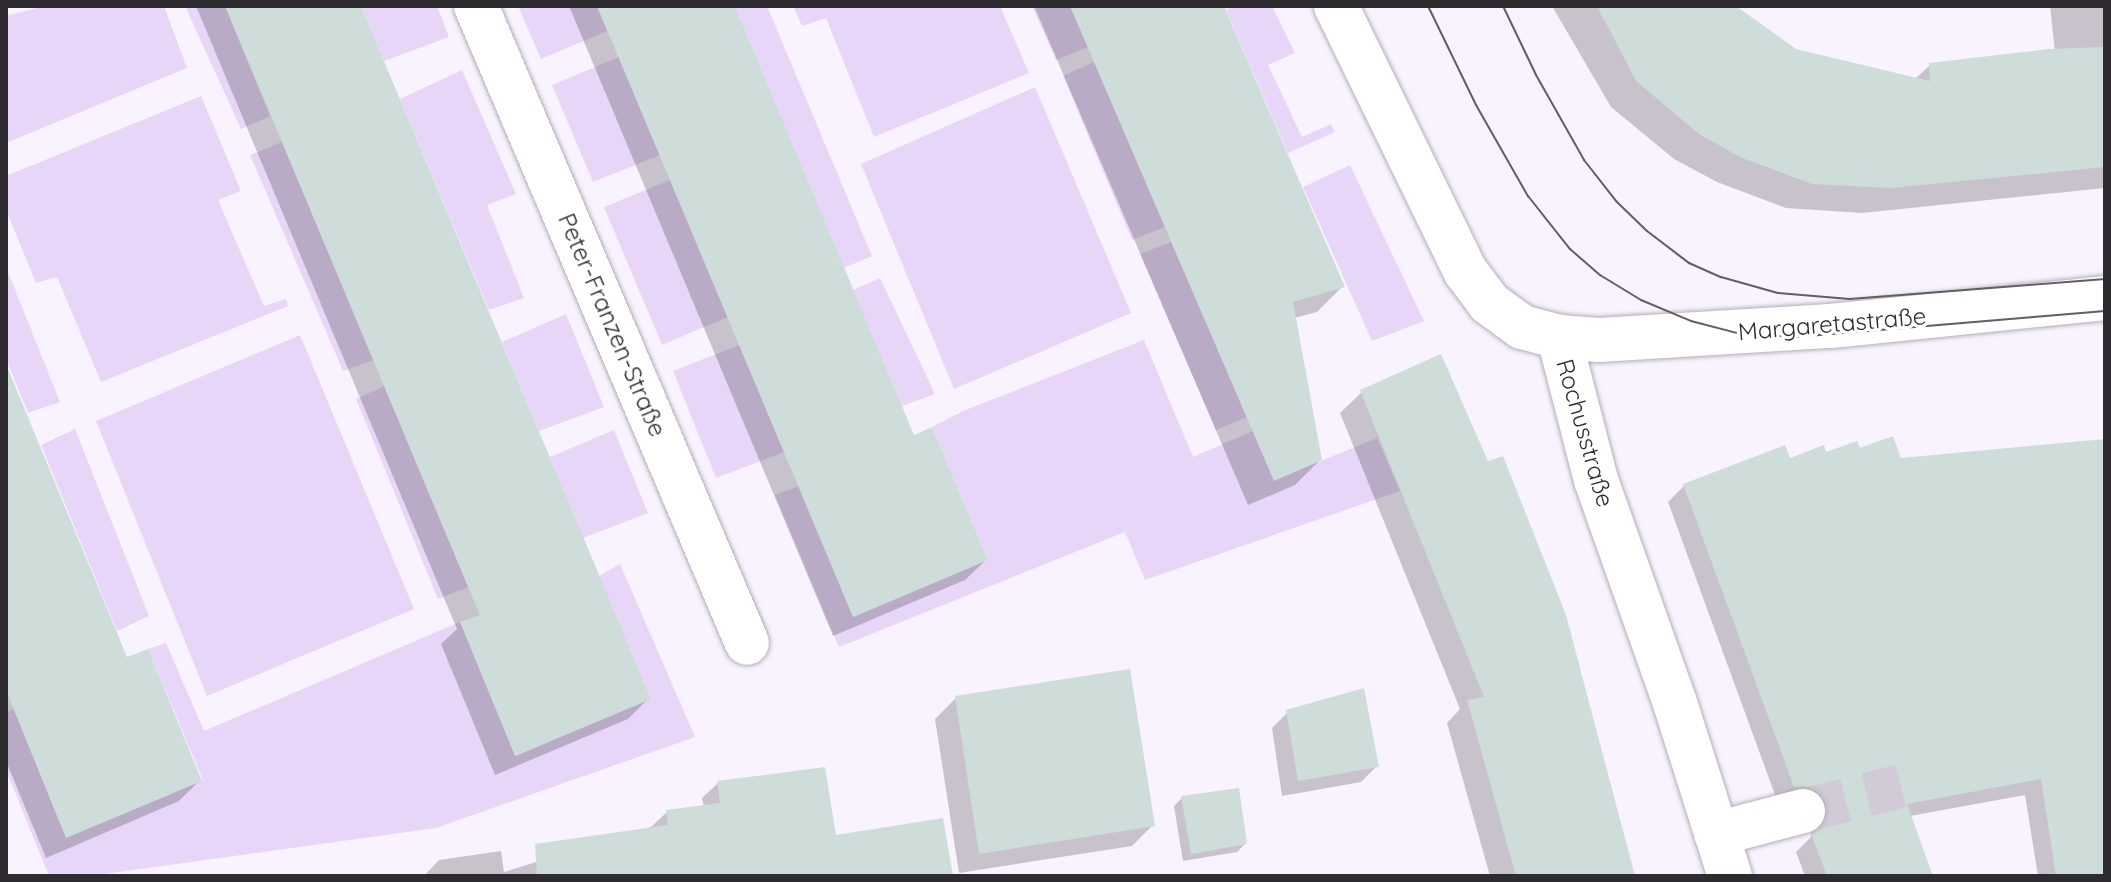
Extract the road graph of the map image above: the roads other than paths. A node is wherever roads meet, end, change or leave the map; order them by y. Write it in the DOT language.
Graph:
graph roads {
  1 [pos="476,6"];
  2 [pos="1336,6"];
  3 [pos="2105,298"];
  4 [pos="1559,337"];
  5 [pos="747,643"];
  6 [pos="1803,811"];
  7 [pos="1716,834"];
  8 [pos="1730,876"];
  1 -- 5 [label="street, Peter-Franzen-Straße"];
  2 -- 4 [label="street, Rochusstraße"];
  3 -- 4 [label="street, Margaretastraße"];
  4 -- 7 [label="street, Rochusstraße"];
  6 -- 7 [label="street"];
  7 -- 8 [label="street, Rochusstraße"];
}
